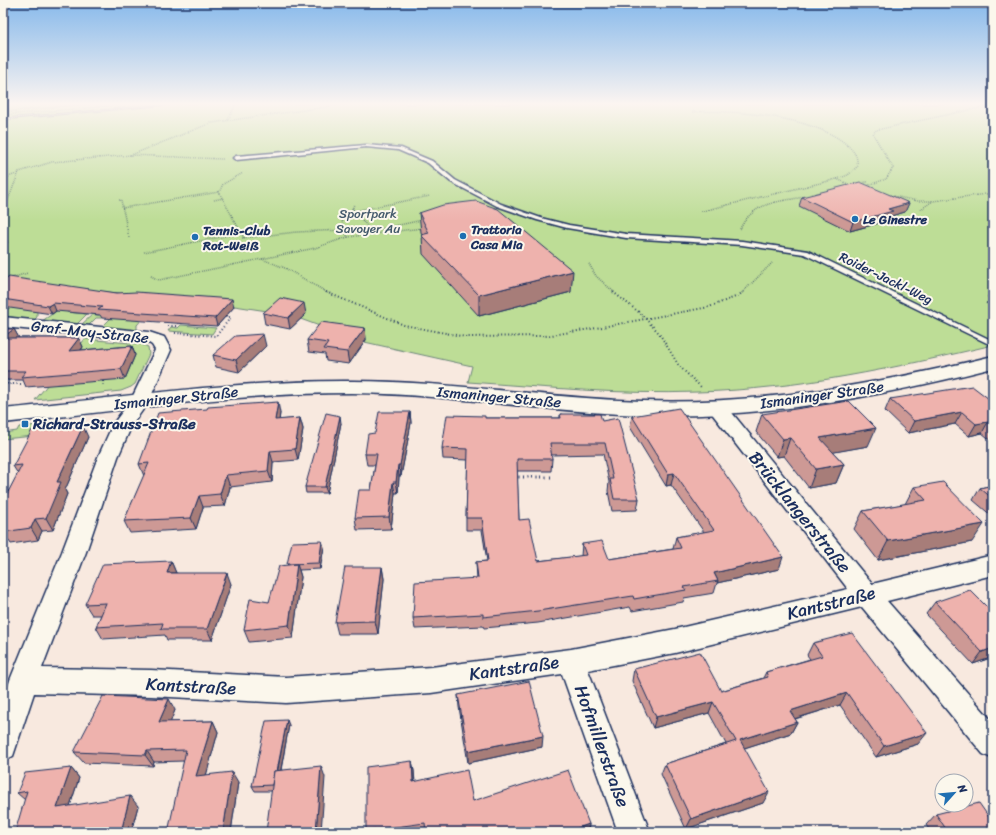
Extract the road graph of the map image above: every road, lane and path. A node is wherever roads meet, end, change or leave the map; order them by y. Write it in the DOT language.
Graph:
graph roads {
  1 [pos="161,143"];
  2 [pos="842,143"];
  3 [pos="879,143"];
  4 [pos="131,155"];
  5 [pos="236,158"];
  6 [pos="19,172"];
  7 [pos="3,179"];
  8 [pos="836,179"];
  9 [pos="862,180"];
  10 [pos="852,186"];
  11 [pos="850,189"];
  12 [pos="867,190"];
  13 [pos="993,192"];
  14 [pos="888,195"];
  15 [pos="430,196"];
  16 [pos="808,197"];
  17 [pos="223,198"];
  18 [pos="119,200"];
  19 [pos="214,200"];
  20 [pos="933,201"];
  21 [pos="354,204"];
  22 [pos="122,207"];
  23 [pos="352,208"];
  24 [pos="921,209"];
  25 [pos="354,211"];
  26 [pos="698,212"];
  27 [pos="3,213"];
  28 [pos="426,220"];
  29 [pos="426,228"];
  30 [pos="343,230"];
  31 [pos="740,230"];
  32 [pos="372,231"];
  33 [pos="3,232"];
  34 [pos="241,232"];
  35 [pos="375,235"];
  36 [pos="348,237"];
  37 [pos="129,238"];
  38 [pos="8,243"];
  39 [pos="778,247"];
  40 [pos="144,252"];
  41 [pos="262,259"];
  42 [pos="589,264"];
  43 [pos="28,273"];
  44 [pos="151,276"];
  45 [pos="6,280"];
  46 [pos="988,296"];
  47 [pos="986,303"];
  48 [pos="993,304"];
  49 [pos="225,317"];
  50 [pos="646,319"];
  51 [pos="180,321"];
  52 [pos="3,322"];
  53 [pos="168,326"];
  54 [pos="170,333"];
  55 [pos="993,344"];
  56 [pos="993,362"];
  57 [pos="9,380"];
  58 [pos="103,381"];
  59 [pos="21,384"];
  60 [pos="103,385"];
  61 [pos="711,400"];
  62 [pos="140,401"];
  63 [pos="3,416"];
  64 [pos="553,477"];
  65 [pos="511,478"];
  66 [pos="993,565"];
  67 [pos="866,594"];
  68 [pos="571,661"];
  69 [pos="24,680"];
  70 [pos="993,744"];
  71 [pos="3,746"];
  72 [pos="634,832"];
  1 -- 4 [label="path"];
  2 -- 8 [label="path"];
  3 -- 12 [label="path"];
  4 -- 5 [label="path"];
  4 -- 6 [label="path"];
  5 -- 39 [label="lane, Roider-Jackl-Weg"];
  6 -- 7 [label="path"];
  6 -- 27 [label="path"];
  8 -- 10 [label="path"];
  8 -- 26 [label="path"];
  9 -- 10 [label="path"];
  10 -- 11 [label="path"];
  13 -- 20 [label="path"];
  14 -- 20 [label="path"];
  15 -- 25 [label="path"];
  16 -- 31 [label="path"];
  17 -- 19 [label="path"];
  17 -- 22 [label="path"];
  17 -- 34 [label="path"];
  18 -- 22 [label="path"];
  20 -- 24 [label="path"];
  21 -- 23 [label="path"];
  22 -- 37 [label="path"];
  23 -- 25 [label="path"];
  23 -- 30 [label="path"];
  25 -- 32 [label="path"];
  28 -- 32 [label="path"];
  29 -- 35 [label="path"];
  30 -- 34 [label="path"];
  30 -- 36 [label="path"];
  32 -- 35 [label="path"];
  33 -- 38 [label="path"];
  34 -- 40 [label="path"];
  35 -- 36 [label="path"];
  36 -- 41 [label="path"];
  39 -- 50 [label="path"];
  39 -- 55 [label="lane, Roider-Jackl-Weg"];
  41 -- 44 [label="path"];
  41 -- 50 [label="path"];
  42 -- 50 [label="path"];
  43 -- 45 [label="path"];
  46 -- 48 [label="path"];
  47 -- 48 [label="path"];
  49 -- 54 [label="path"];
  50 -- 61 [label="path"];
  51 -- 53 [label="path"];
  52 -- 62 [label="street, Graf-Moy-Straße"];
  56 -- 61 [label="street, Ismaninger Straße"];
  57 -- 59 [label="path"];
  58 -- 60 [label="path"];
  61 -- 62 [label="street, Ismaninger Straße"];
  61 -- 67 [label="street, Brücklangerstraße"];
  62 -- 63 [label="street, Ismaninger Straße"];
  62 -- 69 [label="street"];
  64 -- 65 [label="path"];
  66 -- 67 [label="street, Kantstraße"];
  67 -- 68 [label="street, Kantstraße"];
  67 -- 70 [label="street, Brücklangerstraße"];
  68 -- 69 [label="street, Kantstraße"];
  68 -- 72 [label="street, Hofmillerstraße"];
  69 -- 71 [label="street"];
}
